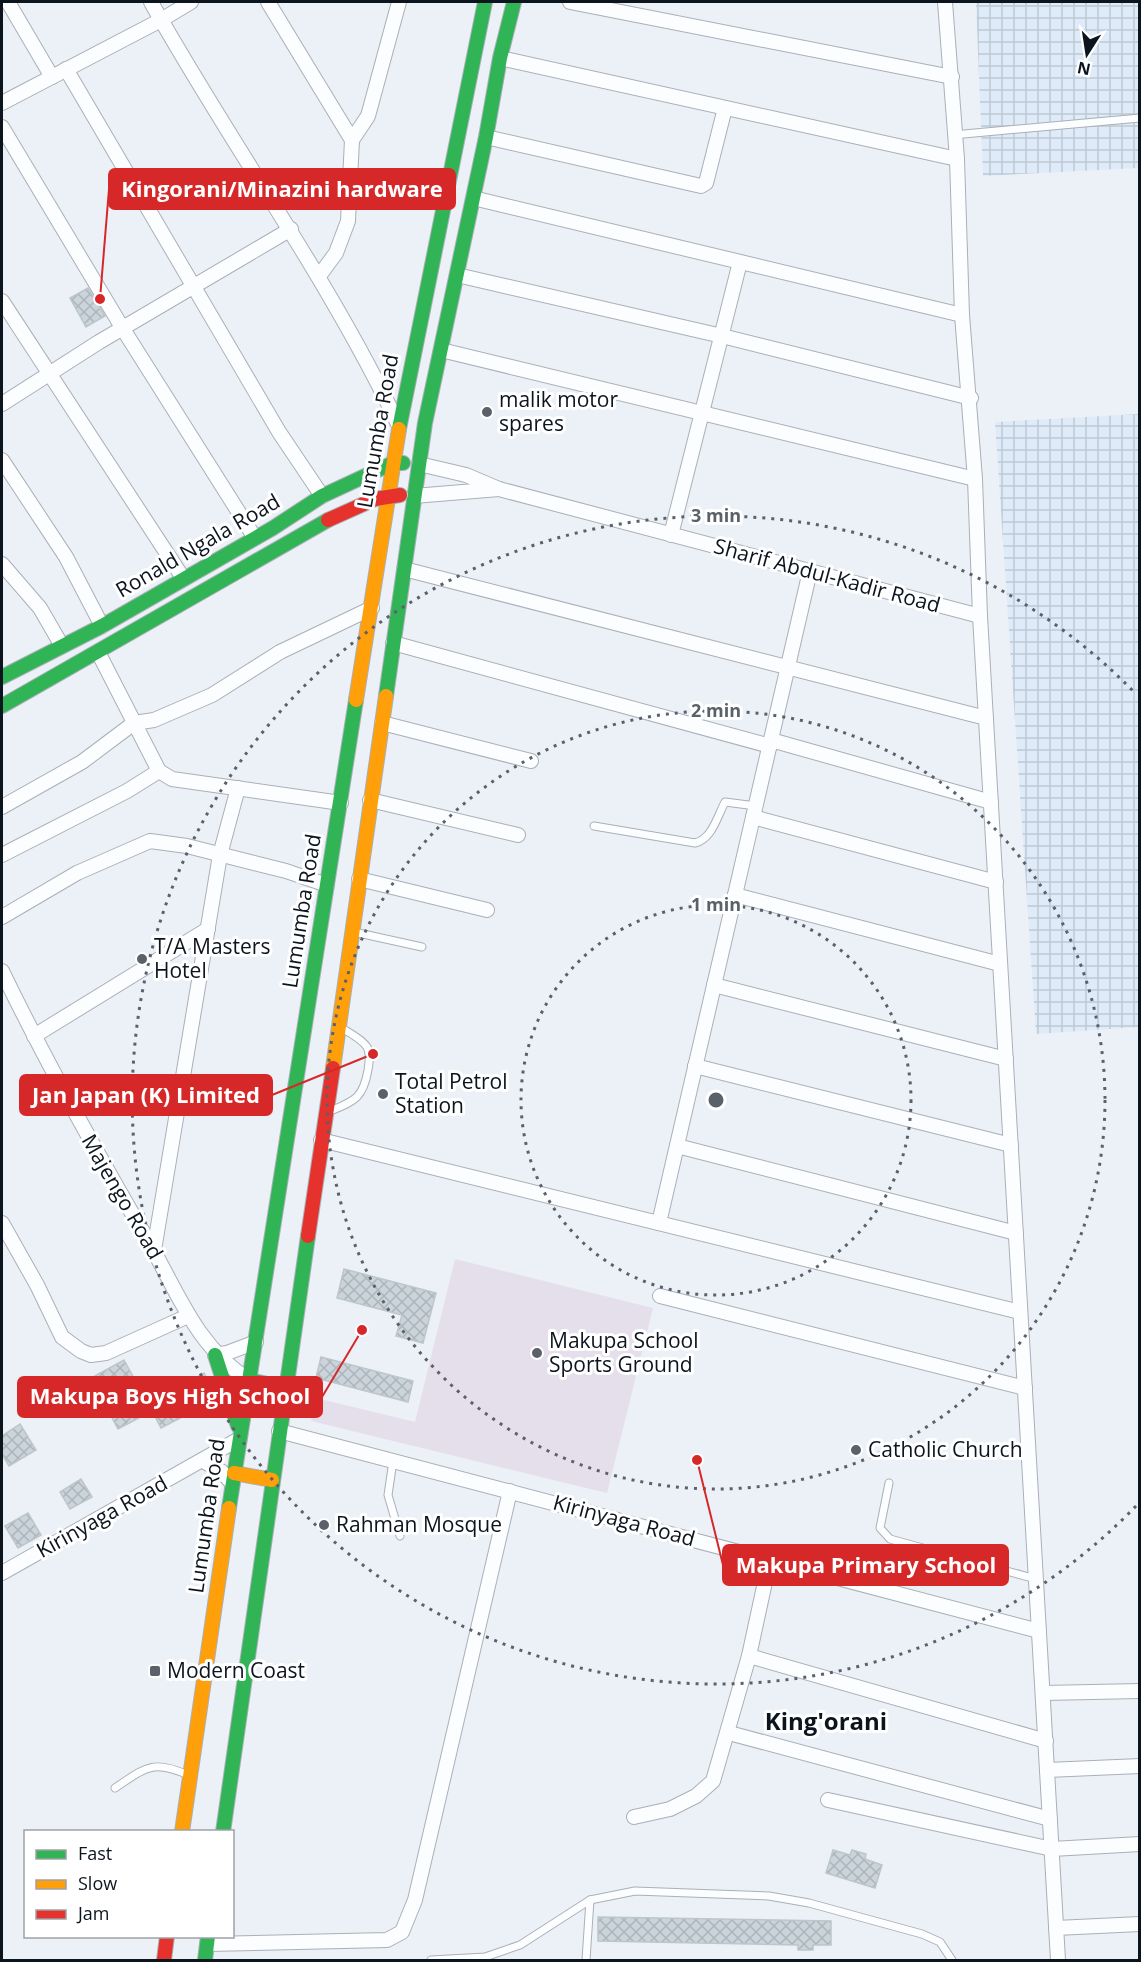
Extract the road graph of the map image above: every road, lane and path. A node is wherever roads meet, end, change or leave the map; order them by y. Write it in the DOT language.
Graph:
graph roads {
  1 [pos="8,2"];
  2 [pos="151,2"];
  3 [pos="191,2"];
  4 [pos="268,2"];
  5 [pos="399,2"];
  6 [pos="485,2"];
  7 [pos="514,2"];
  8 [pos="570,2"];
  9 [pos="945,2"];
  10 [pos="161,20"];
  11 [pos="500,58"];
  12 [pos="66,69"];
  13 [pos="52,76"];
  14 [pos="952,77"];
  15 [pos="2,103"];
  16 [pos="725,108"];
  17 [pos="1140,118"];
  18 [pos="2,126"];
  19 [pos="953,135"];
  20 [pos="486,137"];
  21 [pos="352,140"];
  22 [pos="957,159"];
  23 [pos="473,198"];
  24 [pos="291,229"];
  25 [pos="740,262"];
  26 [pos="457,275"];
  27 [pos="319,276"];
  28 [pos="194,286"];
  29 [pos="2,301"];
  30 [pos="963,315"];
  31 [pos="123,329"];
  32 [pos="722,336"];
  33 [pos="441,350"];
  34 [pos="48,375"];
  35 [pos="970,398"];
  36 [pos="2,404"];
  37 [pos="703,413"];
  38 [pos="399,426"];
  39 [pos="2,460"];
  40 [pos="393,463"];
  41 [pos="419,464"];
  42 [pos="975,479"];
  43 [pos="499,489"];
  44 [pos="389,495"];
  45 [pos="322,496"];
  46 [pos="414,496"];
  47 [pos="671,535"];
  48 [pos="255,538"];
  49 [pos="2,564"];
  50 [pos="404,569"];
  51 [pos="810,571"];
  52 [pos="183,578"];
  53 [pos="372,608"];
  54 [pos="980,616"];
  55 [pos="102,626"];
  56 [pos="393,643"];
  57 [pos="62,646"];
  58 [pos="98,652"];
  59 [pos="788,666"];
  60 [pos="2,677"];
  61 [pos="2,706"];
  62 [pos="986,718"];
  63 [pos="134,723"];
  64 [pos="382,723"];
  65 [pos="770,743"];
  66 [pos="531,761"];
  67 [pos="159,771"];
  68 [pos="238,788"];
  69 [pos="370,800"];
  70 [pos="991,802"];
  71 [pos="341,803"];
  72 [pos="2,807"];
  73 [pos="754,811"];
  74 [pos="594,826"];
  75 [pos="518,835"];
  76 [pos="2,855"];
  77 [pos="220,855"];
  78 [pos="359,879"];
  79 [pos="996,882"];
  80 [pos="327,885"];
  81 [pos="735,895"];
  82 [pos="487,910"];
  83 [pos="2,917"];
  84 [pos="208,930"];
  85 [pos="351,931"];
  86 [pos="422,947"];
  87 [pos="1000,964"];
  88 [pos="2,971"];
  89 [pos="714,985"];
  90 [pos="338,1026"];
  91 [pos="34,1036"];
  92 [pos="1006,1059"];
  93 [pos="695,1066"];
  94 [pos="325,1113"];
  95 [pos="321,1140"];
  96 [pos="1011,1145"];
  97 [pos="677,1146"];
  98 [pos="2,1223"];
  99 [pos="659,1223"];
  100 [pos="1016,1233"];
  101 [pos="153,1250"];
  102 [pos="660,1296"];
  103 [pos="1020,1312"];
  104 [pos="188,1316"];
  105 [pos="256,1342"];
  106 [pos="215,1355"];
  107 [pos="249,1380"];
  108 [pos="286,1388"];
  109 [pos="1025,1388"];
  110 [pos="279,1431"];
  111 [pos="239,1437"];
  112 [pos="203,1461"];
  113 [pos="393,1461"];
  114 [pos="233,1478"];
  115 [pos="272,1480"];
  116 [pos="889,1483"];
  117 [pos="510,1491"];
  118 [pos="400,1536"];
  119 [pos="770,1559"];
  120 [pos="2,1574"];
  121 [pos="1036,1579"];
  122 [pos="1039,1631"];
  123 [pos="749,1656"];
  124 [pos="1140,1691"];
  125 [pos="1043,1693"];
  126 [pos="729,1733"];
  127 [pos="1046,1742"];
  128 [pos="1140,1766"];
  129 [pos="1047,1770"];
  130 [pos="190,1776"];
  131 [pos="115,1788"];
  132 [pos="828,1800"];
  133 [pos="634,1817"];
  134 [pos="1050,1819"];
  135 [pos="182,1830"];
  136 [pos="223,1830"];
  137 [pos="1140,1844"];
  138 [pos="1052,1849"];
  139 [pos="590,1900"];
  140 [pos="1140,1924"];
  141 [pos="1056,1928"];
  142 [pos="167,1938"];
  143 [pos="208,1940"];
  144 [pos="164,1960"];
  145 [pos="205,1960"];
  146 [pos="432,1960"];
  147 [pos="586,1960"];
  148 [pos="952,1960"];
  149 [pos="1058,1960"];
  1 -- 13 [label="street"];
  2 -- 10 [label="street"];
  3 -- 10 [label="street"];
  4 -- 21 [label="street"];
  5 -- 21 [label="street"];
  6 -- 38 [label="main road, Lumumba Road"];
  7 -- 11 [label="main road"];
  8 -- 14 [label="street"];
  9 -- 14 [label="street"];
  10 -- 12 [label="street"];
  10 -- 24 [label="street"];
  11 -- 16 [label="street"];
  11 -- 20 [label="main road"];
  12 -- 13 [label="street"];
  12 -- 28 [label="street"];
  13 -- 15 [label="street"];
  14 -- 19 [label="street"];
  16 -- 20 [label="street"];
  16 -- 22 [label="street"];
  17 -- 19 [label="lane"];
  18 -- 31 [label="street"];
  19 -- 22 [label="street"];
  20 -- 23 [label="main road"];
  21 -- 27 [label="street"];
  22 -- 30 [label="street"];
  23 -- 25 [label="street"];
  23 -- 26 [label="main road"];
  24 -- 27 [label="street"];
  24 -- 28 [label="street"];
  25 -- 30 [label="street"];
  25 -- 32 [label="street"];
  26 -- 32 [label="street"];
  26 -- 33 [label="main road"];
  27 -- 38 [label="street"];
  28 -- 31 [label="street"];
  28 -- 45 [label="street"];
  29 -- 34 [label="street"];
  30 -- 35 [label="street"];
  31 -- 34 [label="street"];
  31 -- 48 [label="street"];
  32 -- 35 [label="street"];
  32 -- 37 [label="street"];
  33 -- 37 [label="street"];
  33 -- 41 [label="main road"];
  34 -- 36 [label="street"];
  34 -- 52 [label="street"];
  35 -- 42 [label="street"];
  37 -- 42 [label="street"];
  37 -- 47 [label="street"];
  38 -- 40 [label="main road, Lumumba Road"];
  39 -- 55 [label="street"];
  40 -- 41 [label="main road, Ronald Ngala Road"];
  40 -- 44 [label="main road, Lumumba Road"];
  40 -- 45 [label="main road, Ronald Ngala Road"];
  41 -- 43 [label="street, Sharif Abdul-Kadir Road"];
  41 -- 46 [label="main road"];
  42 -- 54 [label="street"];
  43 -- 46 [label="street, Sharif Abdul-Kadir Road"];
  43 -- 47 [label="street, Sharif Abdul-Kadir Road"];
  44 -- 46 [label="main road, Ronald Ngala Road"];
  44 -- 53 [label="main road, Lumumba Road"];
  44 -- 58 [label="main road, Ronald Ngala Road"];
  45 -- 48 [label="main road, Ronald Ngala Road"];
  46 -- 50 [label="main road"];
  47 -- 51 [label="street, Sharif Abdul-Kadir Road"];
  48 -- 52 [label="main road, Ronald Ngala Road"];
  49 -- 57 [label="street"];
  50 -- 56 [label="main road"];
  50 -- 59 [label="street"];
  51 -- 54 [label="street, Sharif Abdul-Kadir Road"];
  51 -- 59 [label="street"];
  52 -- 55 [label="main road, Ronald Ngala Road"];
  53 -- 63 [label="street"];
  53 -- 71 [label="main road, Lumumba Road"];
  54 -- 62 [label="street"];
  55 -- 57 [label="main road, Ronald Ngala Road"];
  56 -- 64 [label="main road"];
  56 -- 65 [label="street"];
  57 -- 60 [label="main road, Ronald Ngala Road"];
  58 -- 61 [label="main road, Ronald Ngala Road"];
  58 -- 63 [label="street"];
  59 -- 62 [label="street"];
  59 -- 65 [label="street"];
  62 -- 70 [label="street"];
  63 -- 67 [label="street"];
  63 -- 72 [label="street"];
  64 -- 66 [label="street"];
  64 -- 69 [label="main road"];
  65 -- 70 [label="street"];
  65 -- 73 [label="street"];
  67 -- 68 [label="street"];
  67 -- 76 [label="street"];
  68 -- 71 [label="street"];
  68 -- 77 [label="street"];
  69 -- 75 [label="street"];
  69 -- 78 [label="main road"];
  70 -- 79 [label="street"];
  71 -- 80 [label="main road, Lumumba Road"];
  73 -- 74 [label="lane"];
  73 -- 79 [label="street"];
  73 -- 81 [label="street"];
  77 -- 80 [label="street"];
  77 -- 83 [label="street"];
  77 -- 84 [label="street"];
  78 -- 82 [label="street"];
  78 -- 85 [label="main road"];
  79 -- 87 [label="street"];
  80 -- 105 [label="main road, Lumumba Road"];
  81 -- 87 [label="street"];
  81 -- 89 [label="street"];
  84 -- 91 [label="street"];
  84 -- 101 [label="street"];
  85 -- 86 [label="lane"];
  85 -- 90 [label="main road"];
  87 -- 92 [label="street"];
  88 -- 91 [label="street, Majengo Road"];
  89 -- 92 [label="street"];
  89 -- 93 [label="street"];
  90 -- 94 [label="main road"];
  90 -- 94 [label="lane"];
  91 -- 101 [label="street, Majengo Road"];
  92 -- 96 [label="street"];
  93 -- 96 [label="street"];
  93 -- 97 [label="street"];
  94 -- 95 [label="main road"];
  95 -- 99 [label="street"];
  95 -- 108 [label="main road"];
  96 -- 100 [label="street"];
  97 -- 99 [label="street"];
  97 -- 100 [label="street"];
  98 -- 104 [label="street"];
  99 -- 103 [label="street"];
  100 -- 103 [label="street"];
  101 -- 104 [label="street, Majengo Road"];
  102 -- 109 [label="street"];
  103 -- 109 [label="street"];
  104 -- 106 [label="street, Majengo Road"];
  105 -- 106 [label="street"];
  105 -- 107 [label="main road, Lumumba Road"];
  106 -- 107 [label="street, Majengo Road"];
  106 -- 111 [label="main road"];
  107 -- 108 [label="main road"];
  107 -- 111 [label="main road, Lumumba Road"];
  108 -- 110 [label="main road"];
  109 -- 121 [label="street"];
  110 -- 113 [label="street, Kirinyaga Road"];
  110 -- 115 [label="main road"];
  111 -- 112 [label="street, Kirinyaga Road"];
  111 -- 114 [label="main road, Lumumba Road"];
  112 -- 114 [label="street"];
  112 -- 120 [label="street, Kirinyaga Road"];
  113 -- 117 [label="street, Kirinyaga Road"];
  113 -- 118 [label="lane"];
  114 -- 115 [label="main road"];
  114 -- 130 [label="main road, Lumumba Road"];
  115 -- 136 [label="main road"];
  116 -- 121 [label="lane"];
  117 -- 119 [label="street, Kirinyaga Road"];
  117 -- 143 [label="street"];
  119 -- 122 [label="street, Kirinyaga Road"];
  119 -- 123 [label="street"];
  121 -- 122 [label="street"];
  122 -- 125 [label="street"];
  123 -- 126 [label="street"];
  123 -- 127 [label="street"];
  124 -- 125 [label="street"];
  125 -- 127 [label="street"];
  126 -- 133 [label="street"];
  126 -- 134 [label="street"];
  127 -- 129 [label="street"];
  128 -- 129 [label="street"];
  129 -- 134 [label="street"];
  130 -- 131 [label="lane"];
  130 -- 135 [label="main road, Lumumba Road"];
  132 -- 138 [label="street"];
  134 -- 138 [label="street"];
  137 -- 138 [label="street"];
  138 -- 141 [label="street"];
  139 -- 146 [label="lane"];
  139 -- 147 [label="lane"];
  139 -- 148 [label="lane"];
  140 -- 141 [label="street"];
  141 -- 149 [label="street"];
  142 -- 144 [label="main road"];
  143 -- 145 [label="main road"];
}
